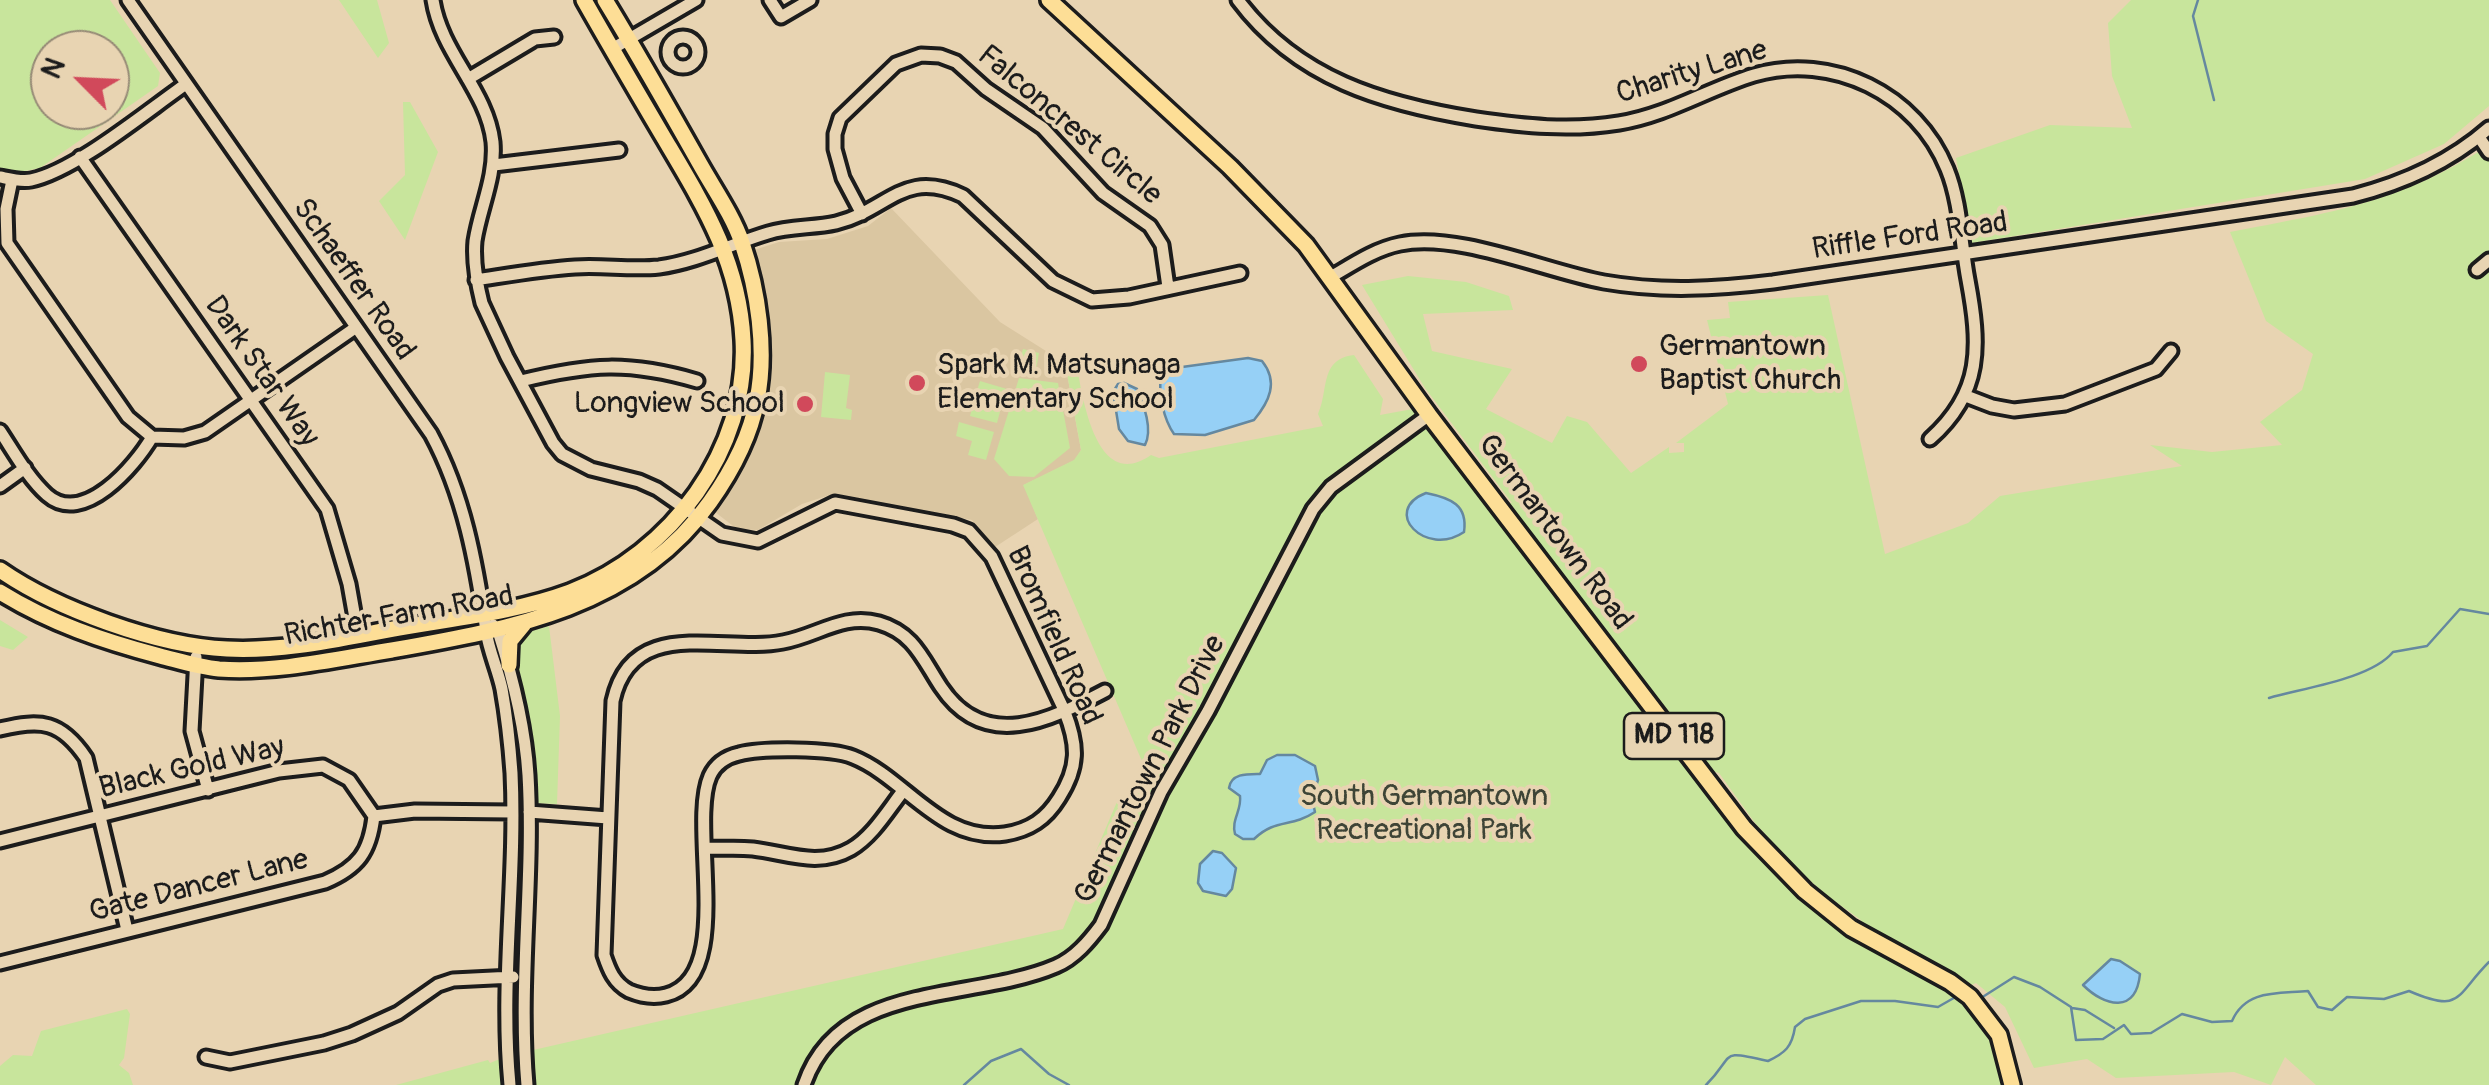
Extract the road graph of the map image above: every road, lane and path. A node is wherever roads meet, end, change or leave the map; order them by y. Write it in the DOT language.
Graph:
graph roads {
  1 [pos="128,0"];
  2 [pos="434,0"];
  3 [pos="584,0"];
  4 [pos="605,0"];
  5 [pos="696,0"];
  6 [pos="770,0"];
  7 [pos="810,0"];
  8 [pos="1049,0"];
  9 [pos="1238,0"];
  10 [pos="676,12"];
  11 [pos="554,37"];
  12 [pos="686,38"];
  13 [pos="629,39"];
  14 [pos="612,49"];
  15 [pos="468,78"];
  16 [pos="186,84"];
  17 [pos="2484,133"];
  18 [pos="619,150"];
  19 [pos="2489,152"];
  20 [pos="80,157"];
  21 [pos="494,165"];
  22 [pos="6,178"];
  23 [pos="862,214"];
  24 [pos="742,242"];
  25 [pos="725,248"];
  26 [pos="1964,255"];
  27 [pos="2489,260"];
  28 [pos="2477,270"];
  29 [pos="1240,273"];
  30 [pos="1331,277"];
  31 [pos="476,280"];
  32 [pos="1168,287"];
  33 [pos="355,328"];
  34 [pos="2172,351"];
  35 [pos="521,381"];
  36 [pos="696,381"];
  37 [pos="1966,396"];
  38 [pos="250,399"];
  39 [pos="1429,415"];
  40 [pos="0,431"];
  41 [pos="152,437"];
  42 [pos="1930,439"];
  43 [pos="25,468"];
  44 [pos="0,486"];
  45 [pos="692,514"];
  46 [pos="0,570"];
  47 [pos="0,592"];
  48 [pos="484,613"];
  49 [pos="524,623"];
  50 [pos="492,632"];
  51 [pos="358,635"];
  52 [pos="198,646"];
  53 [pos="509,665"];
  54 [pos="195,666"];
  55 [pos="1105,692"];
  56 [pos="1066,712"];
  57 [pos="0,729"];
  58 [pos="208,790"];
  59 [pos="903,790"];
  60 [pos="512,812"];
  61 [pos="528,812"];
  62 [pos="100,816"];
  63 [pos="374,816"];
  64 [pos="608,818"];
  65 [pos="0,842"];
  66 [pos="706,848"];
  67 [pos="126,930"];
  68 [pos="0,963"];
  69 [pos="524,976"];
  70 [pos="506,977"];
  71 [pos="206,1056"];
  72 [pos="510,1085"];
  73 [pos="528,1085"];
  74 [pos="804,1085"];
  75 [pos="2012,1085"];
  1 -- 16 [label="street, Schaeffer Road"];
  2 -- 15 [label="street"];
  3 -- 14 [label="main road, Richter Farm Road"];
  4 -- 13 [label="main road, Richter Farm Road"];
  5 -- 10 [label="street"];
  6 -- 7 [label="street"];
  8 -- 30 [label="main road, Germantown Road / MD 118"];
  9 -- 26 [label="street, Charity Lane"];
  10 -- 12 [label="street"];
  10 -- 13 [label="street"];
  11 -- 15 [label="street"];
  13 -- 14 [label="street"];
  13 -- 24 [label="main road, Richter Farm Road"];
  14 -- 25 [label="main road, Richter Farm Road"];
  15 -- 21 [label="street"];
  16 -- 20 [label="street"];
  16 -- 33 [label="street, Schaeffer Road"];
  17 -- 19 [label="street"];
  17 -- 26 [label="street, Riffle Ford Road"];
  18 -- 21 [label="street"];
  20 -- 22 [label="street"];
  20 -- 38 [label="street, Dark Star Way"];
  21 -- 31 [label="street"];
  22 -- 41 [label="street"];
  23 -- 24 [label="street"];
  23 -- 32 [label="street"];
  23 -- 32 [label="street, Falconcrest Circle"];
  24 -- 25 [label="street"];
  24 -- 45 [label="main road, Richter Farm Road"];
  25 -- 31 [label="street"];
  25 -- 45 [label="main road, Richter Farm Road"];
  26 -- 30 [label="street, Riffle Ford Road"];
  26 -- 37 [label="street, Charity Lane"];
  27 -- 28 [label="street"];
  29 -- 32 [label="street"];
  30 -- 39 [label="main road, Germantown Road / MD 118"];
  31 -- 35 [label="street, Bromfield Road"];
  33 -- 38 [label="street"];
  33 -- 48 [label="street, Schaeffer Road"];
  34 -- 37 [label="street"];
  35 -- 36 [label="street"];
  35 -- 45 [label="street, Bromfield Road"];
  37 -- 42 [label="street"];
  38 -- 41 [label="street"];
  38 -- 51 [label="street, Dark Star Way"];
  39 -- 74 [label="street, Germantown Park Drive"];
  39 -- 75 [label="main road, Germantown Road / MD 118"];
  40 -- 43 [label="street"];
  41 -- 43 [label="street"];
  43 -- 44 [label="street"];
  45 -- 48 [label="main road, Richter Farm Road"];
  45 -- 49 [label="main road, Richter Farm Road"];
  45 -- 56 [label="street, Bromfield Road"];
  46 -- 52 [label="main road, Richter Farm Road"];
  47 -- 54 [label="main road, Richter Farm Road"];
  48 -- 50 [label="street, Schaeffer Road"];
  48 -- 51 [label="main road, Richter Farm Road"];
  49 -- 50 [label="main road, Richter Farm Road"];
  49 -- 53 [label="main road"];
  50 -- 53 [label="street, Schaeffer Road"];
  50 -- 54 [label="main road, Richter Farm Road"];
  50 -- 60 [label="street, Schaeffer Road"];
  51 -- 52 [label="main road, Richter Farm Road"];
  52 -- 54 [label="street"];
  53 -- 61 [label="street, Schaeffer Road"];
  54 -- 58 [label="street"];
  55 -- 56 [label="street"];
  56 -- 59 [label="street, Bromfield Road"];
  56 -- 64 [label="street"];
  57 -- 62 [label="street"];
  58 -- 62 [label="street, Black Gold Way"];
  58 -- 63 [label="street, Black Gold Way"];
  59 -- 66 [label="street"];
  59 -- 66 [label="street, Bromfield Road"];
  60 -- 63 [label="street"];
  60 -- 70 [label="street, Schaeffer Road"];
  61 -- 64 [label="street"];
  61 -- 69 [label="street, Schaeffer Road"];
  62 -- 65 [label="street, Black Gold Way"];
  62 -- 67 [label="street"];
  63 -- 67 [label="street, Gate Dancer Lane"];
  64 -- 66 [label="street, Bromfield Road"];
  67 -- 68 [label="street, Gate Dancer Lane"];
  69 -- 70 [label="street"];
  69 -- 73 [label="street, Schaeffer Road"];
  70 -- 71 [label="street"];
  70 -- 72 [label="street, Schaeffer Road"];
}
